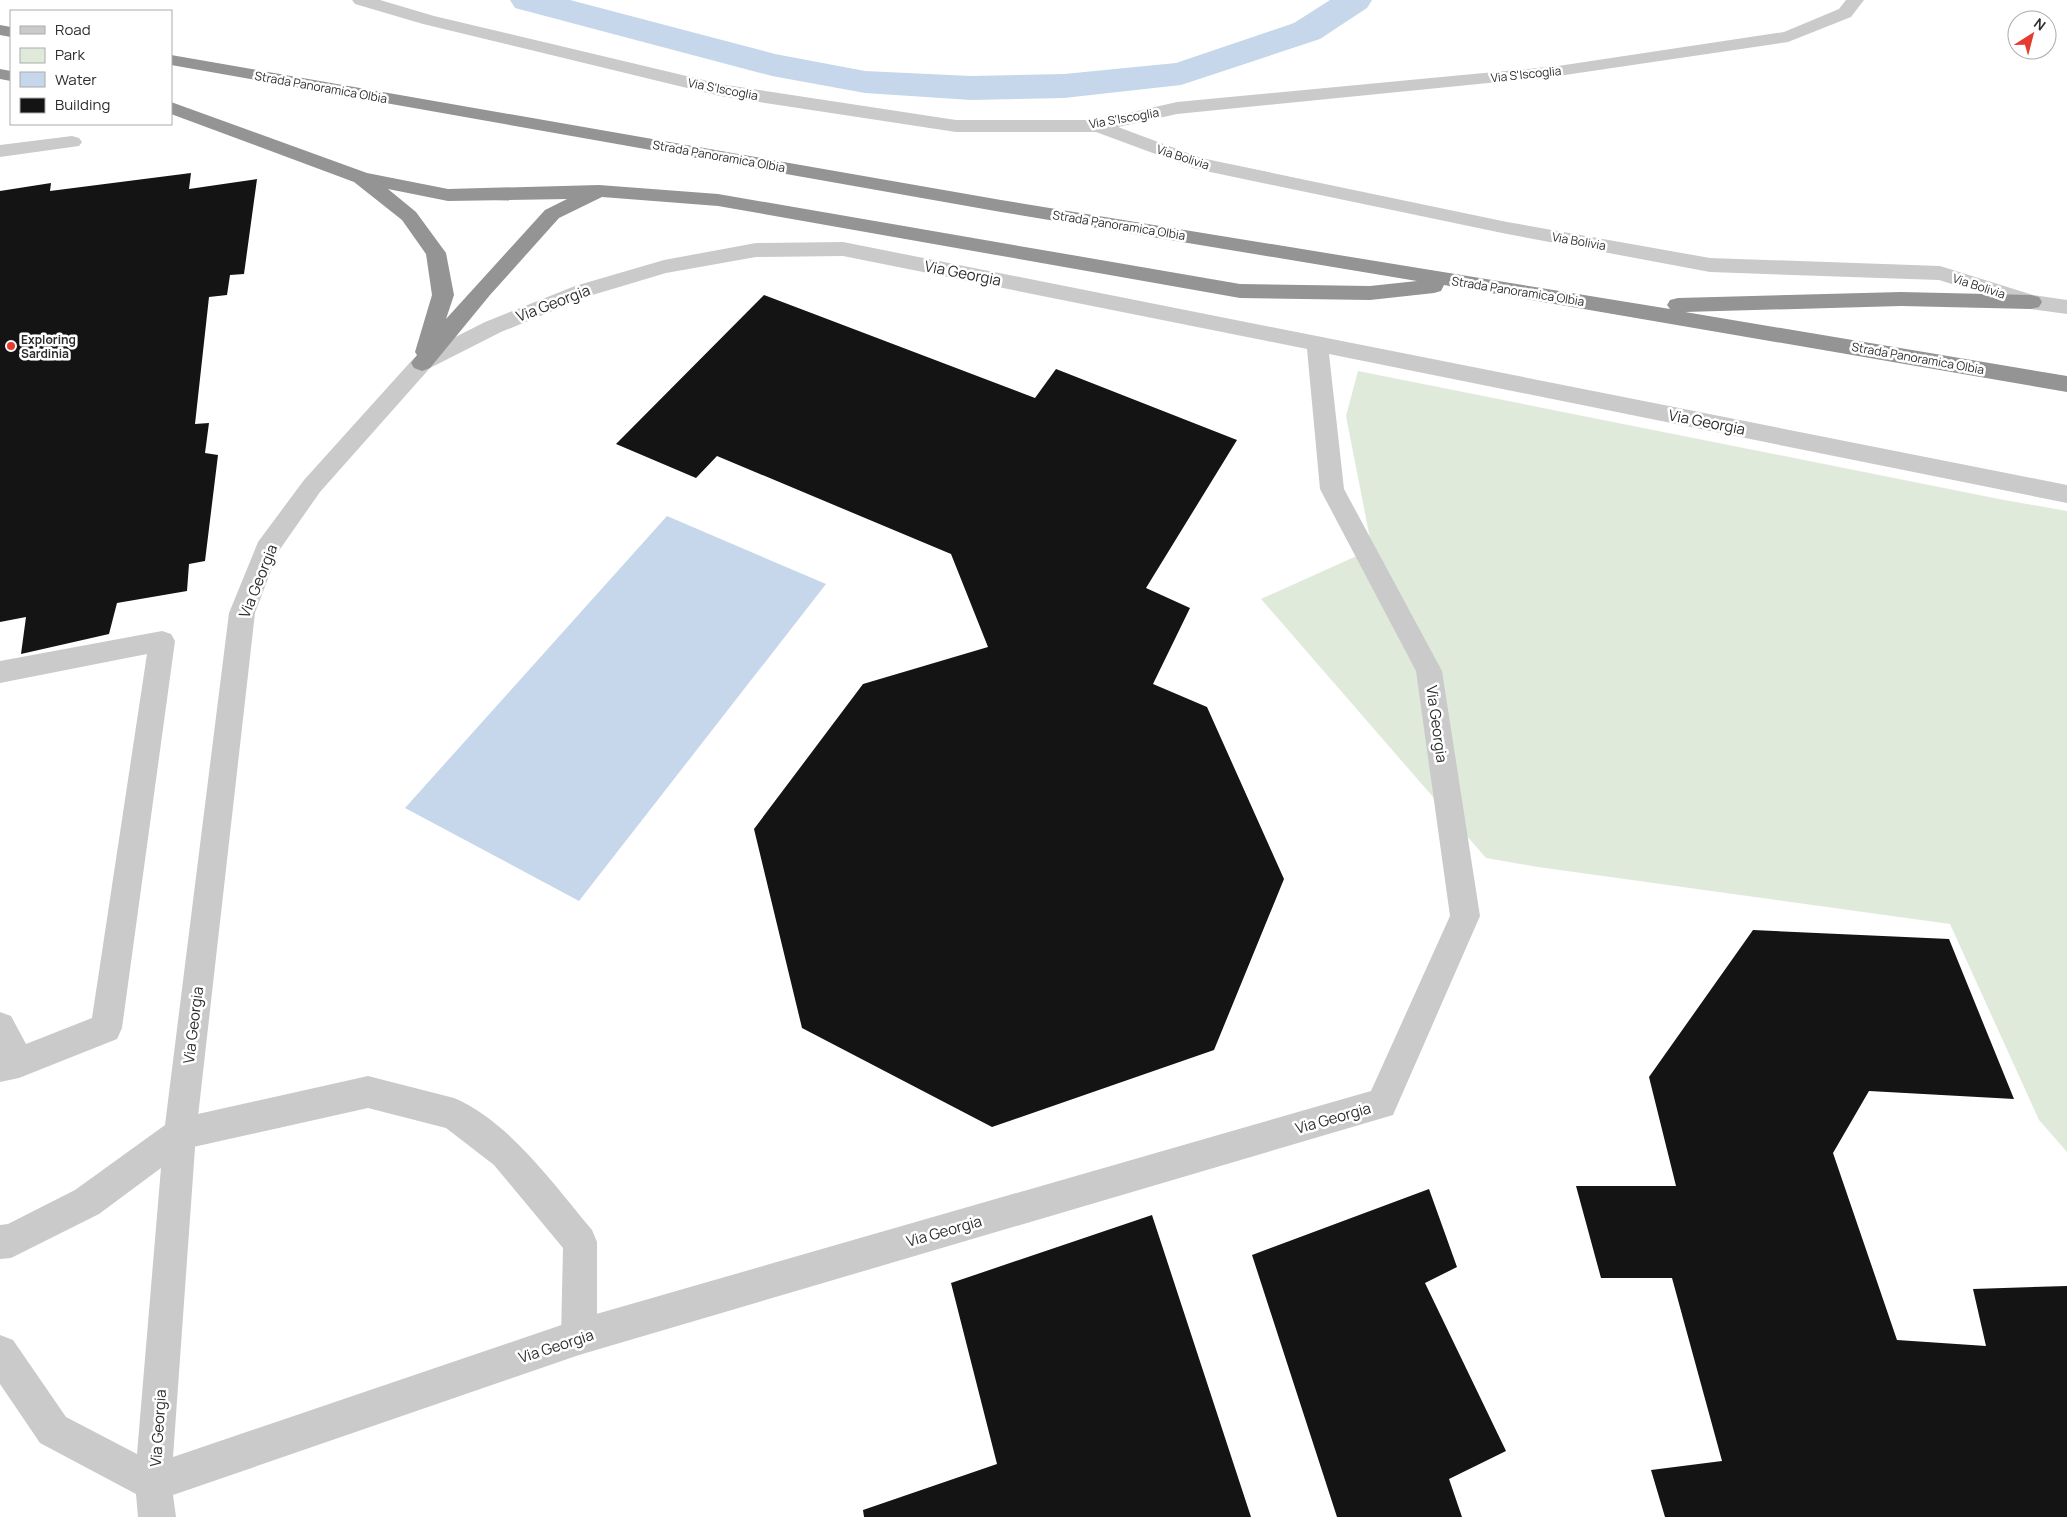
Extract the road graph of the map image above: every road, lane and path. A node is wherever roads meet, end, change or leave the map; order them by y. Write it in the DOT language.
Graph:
graph roads {
  1 [pos="361,0"];
  2 [pos="1855,0"];
  3 [pos="172,60"];
  4 [pos="172,108"];
  5 [pos="1098,126"];
  6 [pos="72,142"];
  7 [pos="0,151"];
  8 [pos="361,178"];
  9 [pos="599,192"];
  10 [pos="1466,282"];
  11 [pos="2031,302"];
  12 [pos="1617,307"];
  13 [pos="2067,307"];
  14 [pos="1317,344"];
  15 [pos="422,363"];
  16 [pos="2067,384"];
  17 [pos="2067,494"];
  18 [pos="0,672"];
  19 [pos="0,1027"];
  20 [pos="10,1064"];
  21 [pos="180,1134"];
  22 [pos="0,1242"];
  23 [pos="579,1337"];
  24 [pos="0,1354"];
  25 [pos="155,1500"];
  1 -- 5 [label="street, Via S'Iscoglia"];
  2 -- 5 [label="street, Via S'Iscoglia"];
  3 -- 10 [label="highway, Strada Panoramica Olbia"];
  4 -- 8 [label="highway"];
  5 -- 11 [label="street, Via Bolivia"];
  6 -- 7 [label="street"];
  8 -- 9 [label="highway"];
  8 -- 15 [label="highway"];
  9 -- 10 [label="highway"];
  9 -- 15 [label="highway"];
  10 -- 12 [label="highway, Strada Panoramica Olbia"];
  11 -- 12 [label="highway"];
  11 -- 13 [label="street, Via Bolivia"];
  12 -- 16 [label="highway, Strada Panoramica Olbia"];
  14 -- 15 [label="street, Via Georgia"];
  14 -- 17 [label="street, Via Georgia"];
  14 -- 23 [label="street, Via Georgia"];
  15 -- 21 [label="street, Via Georgia"];
  18 -- 20 [label="street"];
  19 -- 20 [label="street"];
  21 -- 22 [label="street"];
  21 -- 23 [label="street"];
  21 -- 25 [label="street, Via Georgia"];
  23 -- 25 [label="street, Via Georgia"];
  24 -- 25 [label="street"];
}
